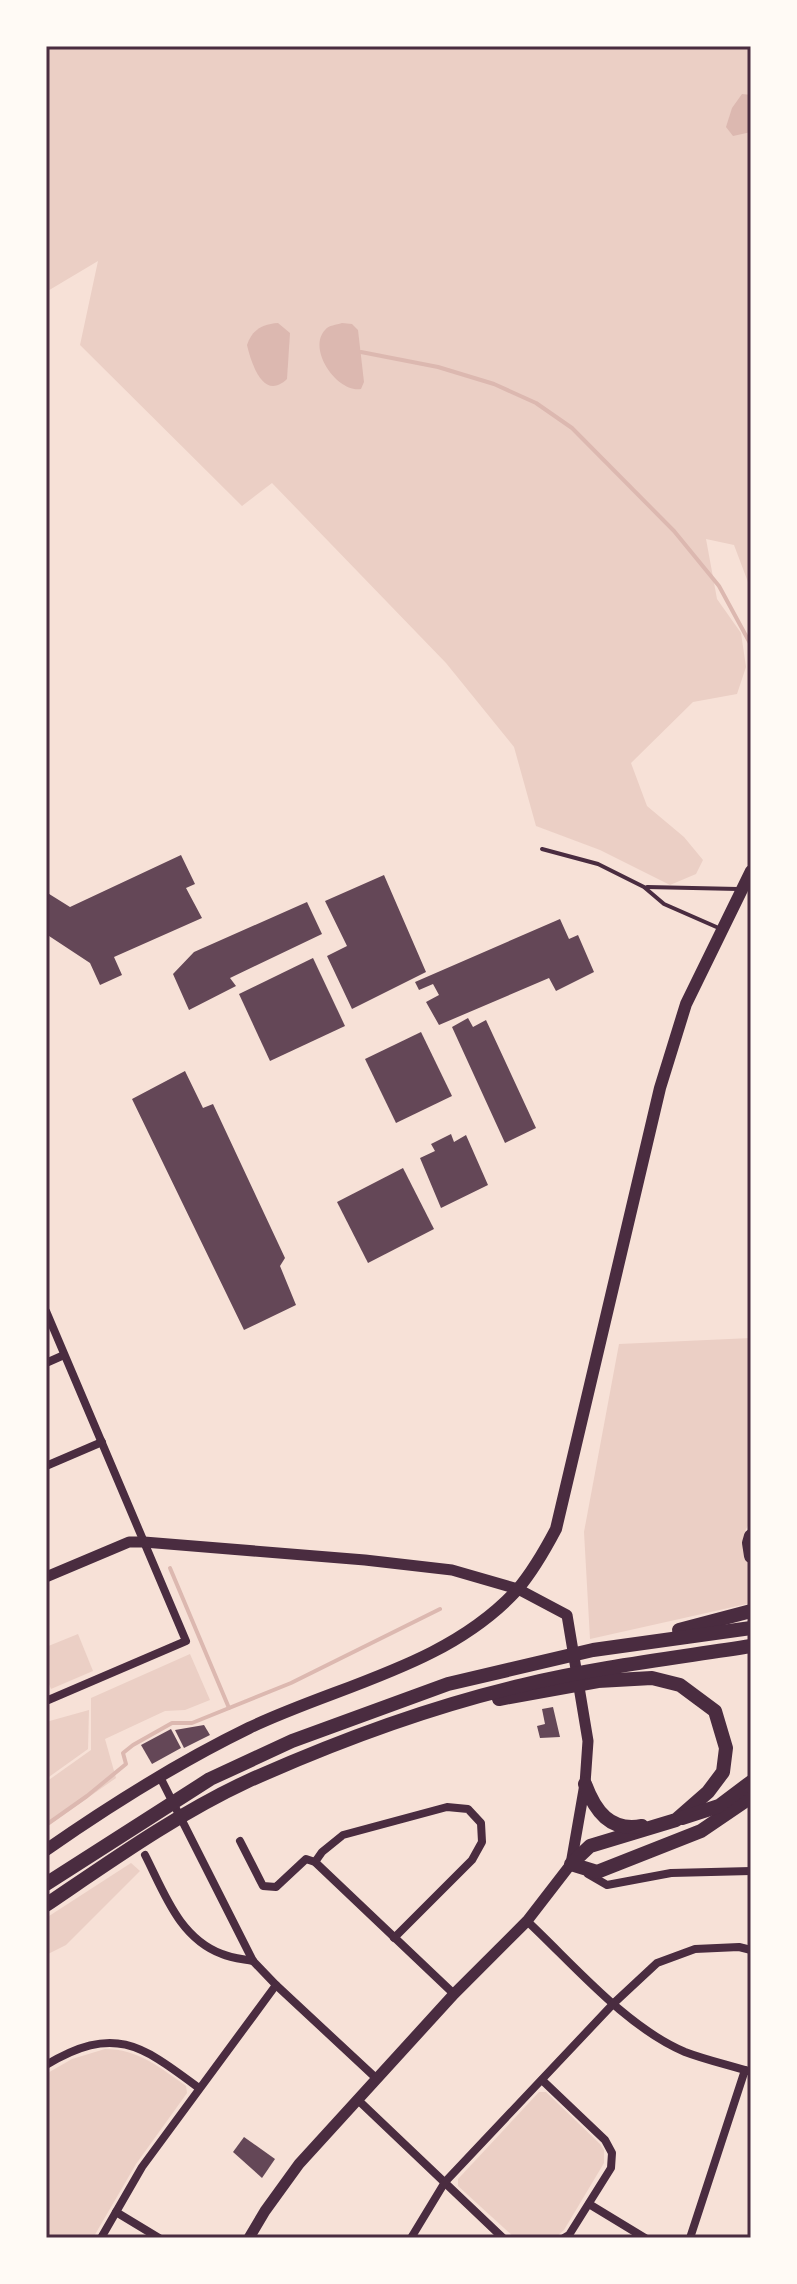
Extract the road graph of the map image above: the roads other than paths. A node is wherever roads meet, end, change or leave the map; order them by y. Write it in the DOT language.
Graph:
graph roads {
  1 [pos="542,849"];
  2 [pos="751,871"];
  3 [pos="644,887"];
  4 [pos="742,889"];
  5 [pos="722,930"];
  6 [pos="46,1311"];
  7 [pos="64,1355"];
  8 [pos="46,1363"];
  9 [pos="102,1442"];
  10 [pos="46,1466"];
  11 [pos="751,1536"];
  12 [pos="144,1542"];
  13 [pos="751,1556"];
  14 [pos="46,1577"];
  15 [pos="518,1589"];
  16 [pos="751,1611"];
  17 [pos="751,1628"];
  18 [pos="751,1646"];
  19 [pos="593,1650"];
  20 [pos="597,1676"];
  21 [pos="46,1701"];
  22 [pos="159,1775"];
  23 [pos="751,1782"];
  24 [pos="585,1784"];
  25 [pos="751,1797"];
  26 [pos="751,1810"];
  27 [pos="676,1820"];
  28 [pos="701,1831"];
  29 [pos="240,1841"];
  30 [pos="46,1850"];
  31 [pos="145,1855"];
  32 [pos="315,1862"];
  33 [pos="571,1864"];
  34 [pos="751,1871"];
  35 [pos="46,1884"];
  36 [pos="46,1905"];
  37 [pos="527,1921"];
  38 [pos="394,1938"];
  39 [pos="751,1950"];
  40 [pos="253,1961"];
  41 [pos="276,1985"];
  42 [pos="454,1994"];
  43 [pos="614,2003"];
  44 [pos="46,2065"];
  45 [pos="748,2071"];
  46 [pos="377,2079"];
  47 [pos="542,2080"];
  48 [pos="199,2088"];
  49 [pos="358,2100"];
  50 [pos="445,2182"];
  51 [pos="589,2204"];
  52 [pos="116,2212"];
  53 [pos="101,2238"];
  54 [pos="159,2238"];
  55 [pos="249,2238"];
  56 [pos="411,2238"];
  57 [pos="503,2238"];
  58 [pos="564,2238"];
  59 [pos="645,2238"];
  60 [pos="690,2238"];
  1 -- 3 [label="lane"];
  2 -- 4 [label="main road"];
  3 -- 4 [label="lane"];
  3 -- 5 [label="lane"];
  4 -- 5 [label="main road"];
  5 -- 15 [label="main road"];
  6 -- 7 [label="street"];
  7 -- 8 [label="street"];
  7 -- 9 [label="street"];
  9 -- 10 [label="street"];
  9 -- 12 [label="street"];
  11 -- 13 [label="main road"];
  12 -- 14 [label="street"];
  12 -- 15 [label="street"];
  12 -- 21 [label="street"];
  15 -- 22 [label="main road"];
  15 -- 24 [label="street"];
  16 -- 19 [label="main road"];
  17 -- 19 [label="main road"];
  18 -- 20 [label="main road"];
  19 -- 35 [label="main road"];
  20 -- 27 [label="main road"];
  20 -- 36 [label="main road"];
  22 -- 30 [label="main road"];
  22 -- 40 [label="street"];
  23 -- 27 [label="main road"];
  24 -- 27 [label="main road"];
  24 -- 33 [label="street"];
  25 -- 28 [label="main road"];
  26 -- 28 [label="main road"];
  27 -- 33 [label="main road"];
  28 -- 33 [label="main road"];
  29 -- 32 [label="street"];
  31 -- 40 [label="street"];
  32 -- 38 [label="street"];
  32 -- 38 [label="street"];
  33 -- 34 [label="street"];
  33 -- 37 [label="street"];
  37 -- 42 [label="street"];
  37 -- 43 [label="street"];
  38 -- 42 [label="street"];
  39 -- 43 [label="street"];
  40 -- 41 [label="street"];
  41 -- 46 [label="street"];
  41 -- 48 [label="street"];
  42 -- 46 [label="street"];
  43 -- 45 [label="street"];
  43 -- 47 [label="street"];
  44 -- 48 [label="street"];
  45 -- 60 [label="street"];
  46 -- 49 [label="street"];
  47 -- 50 [label="street"];
  47 -- 51 [label="street"];
  48 -- 52 [label="street"];
  49 -- 50 [label="street"];
  49 -- 55 [label="street"];
  50 -- 56 [label="street"];
  50 -- 57 [label="street"];
  51 -- 58 [label="street"];
  51 -- 59 [label="street"];
  52 -- 53 [label="street"];
  52 -- 54 [label="street"];
}
